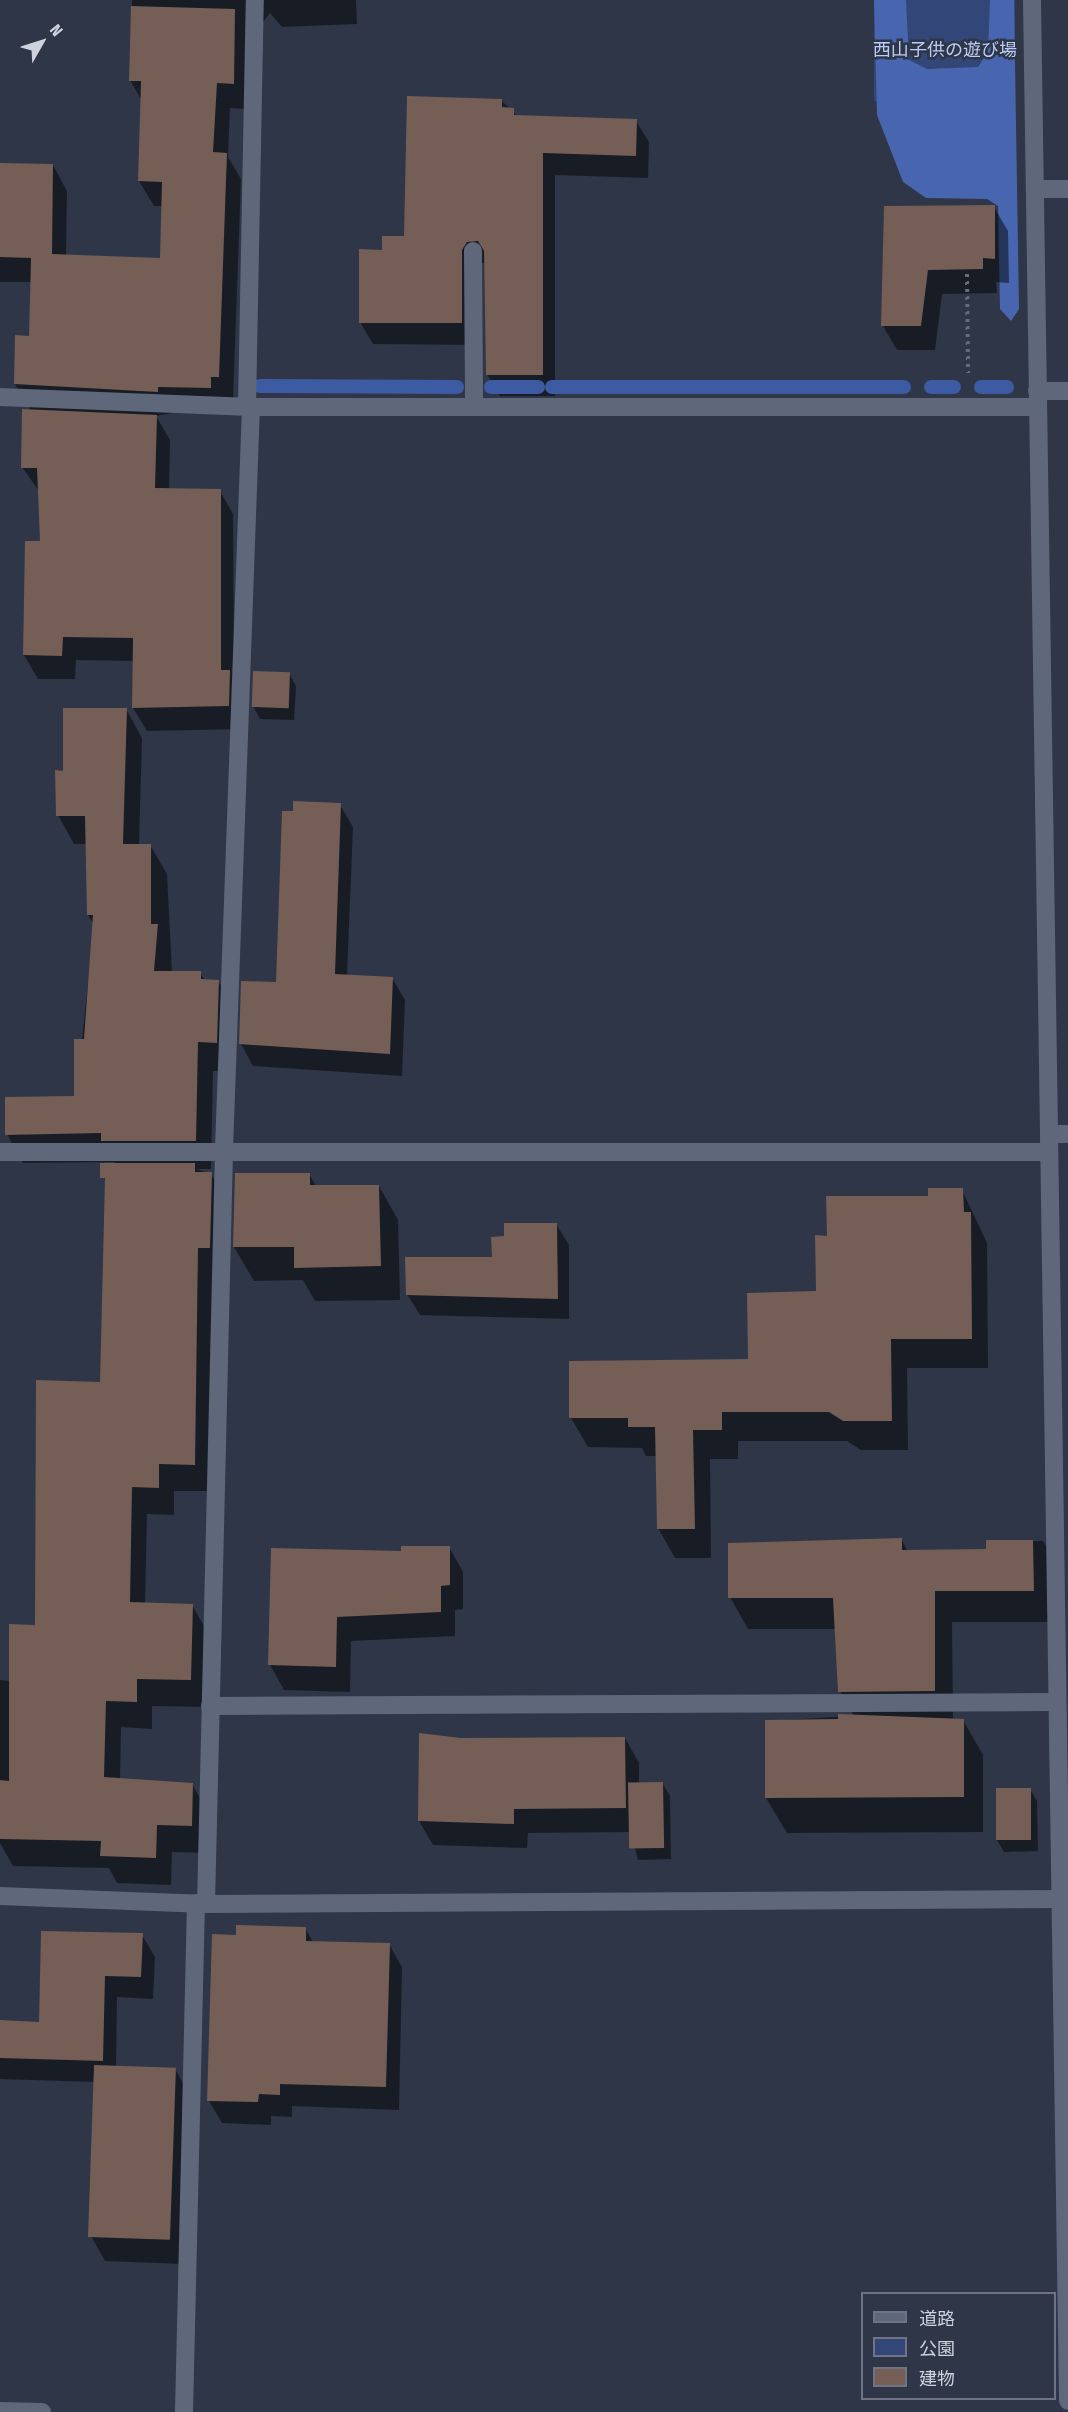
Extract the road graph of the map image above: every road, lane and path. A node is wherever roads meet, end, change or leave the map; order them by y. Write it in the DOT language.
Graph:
graph roads {
  1 [pos="255,0"];
  2 [pos="1032,0"];
  3 [pos="1035,189"];
  4 [pos="1068,189"];
  5 [pos="473,251"];
  6 [pos="967,274"];
  7 [pos="1068,391"];
  8 [pos="0,397"];
  9 [pos="1038,399"];
  10 [pos="249,406"];
  11 [pos="474,407"];
  12 [pos="968,407"];
  13 [pos="1068,1134"];
  14 [pos="1049,1143"];
  15 [pos="224,1149"];
  16 [pos="0,1152"];
  17 [pos="1057,1702"];
  18 [pos="210,1706"];
  19 [pos="0,1896"];
  20 [pos="1061,1899"];
  21 [pos="201,1903"];
  22 [pos="1066,2087"];
  23 [pos="1068,2401"];
  24 [pos="0,2411"];
  25 [pos="42,2412"];
  26 [pos="184,2412"];
  1 -- 10 [label="street"];
  2 -- 3 [label="street"];
  3 -- 4 [label="street"];
  3 -- 9 [label="street"];
  5 -- 11 [label="street"];
  6 -- 12 [label="path"];
  7 -- 9 [label="street"];
  8 -- 10 [label="street"];
  9 -- 12 [label="street"];
  9 -- 14 [label="street"];
  10 -- 11 [label="street"];
  10 -- 15 [label="street"];
  11 -- 12 [label="street"];
  13 -- 14 [label="street"];
  14 -- 15 [label="street"];
  14 -- 17 [label="street"];
  15 -- 16 [label="street"];
  15 -- 18 [label="street"];
  17 -- 18 [label="street"];
  17 -- 20 [label="street"];
  18 -- 21 [label="street"];
  19 -- 21 [label="street"];
  20 -- 21 [label="street"];
  20 -- 22 [label="street"];
  21 -- 26 [label="street"];
  22 -- 23 [label="street"];
  24 -- 25 [label="street"];
}
